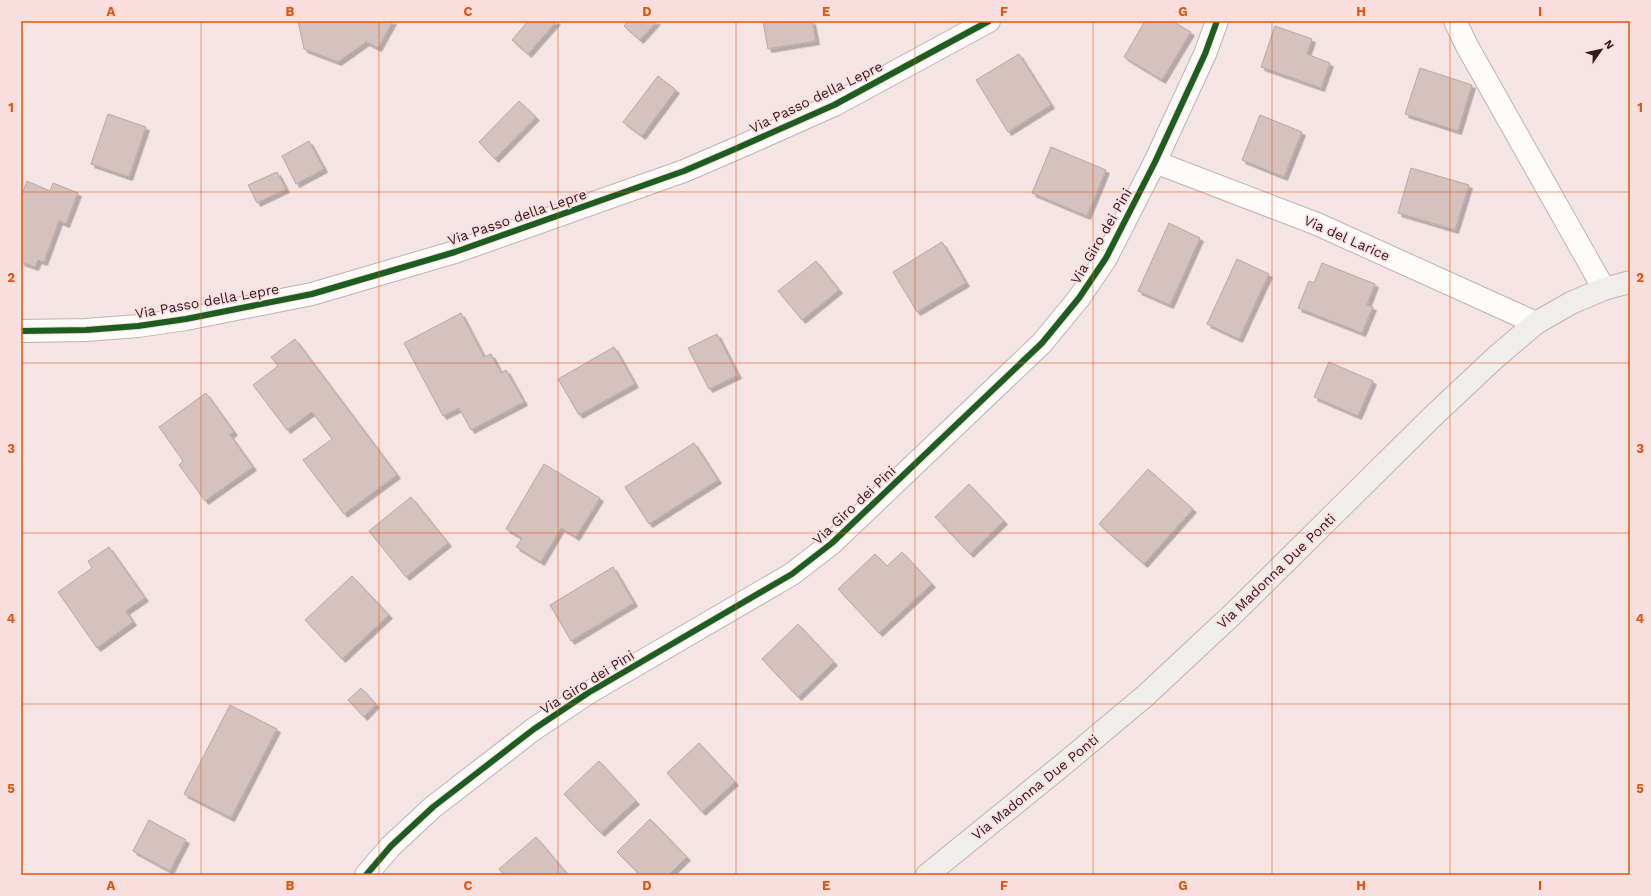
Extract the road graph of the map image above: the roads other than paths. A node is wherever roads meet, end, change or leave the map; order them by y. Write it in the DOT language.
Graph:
graph roads {
  1 [pos="989,21"];
  2 [pos="1217,21"];
  3 [pos="1455,21"];
  4 [pos="1155,162"];
  5 [pos="1630,282"];
  6 [pos="1604,289"];
  7 [pos="1536,323"];
  8 [pos="21,331"];
  9 [pos="366,875"];
  10 [pos="927,875"];
  1 -- 8 [label="street, Via Passo della Lepre"];
  2 -- 4 [label="street, Via Giro dei Pini"];
  3 -- 6 [label="street"];
  4 -- 7 [label="street, Via del Larice"];
  4 -- 9 [label="street, Via Giro dei Pini"];
  5 -- 6 [label="main road, Via Madonna Due Ponti"];
  6 -- 7 [label="main road, Via Madonna Due Ponti"];
  7 -- 10 [label="main road, Via Madonna Due Ponti"];
}
